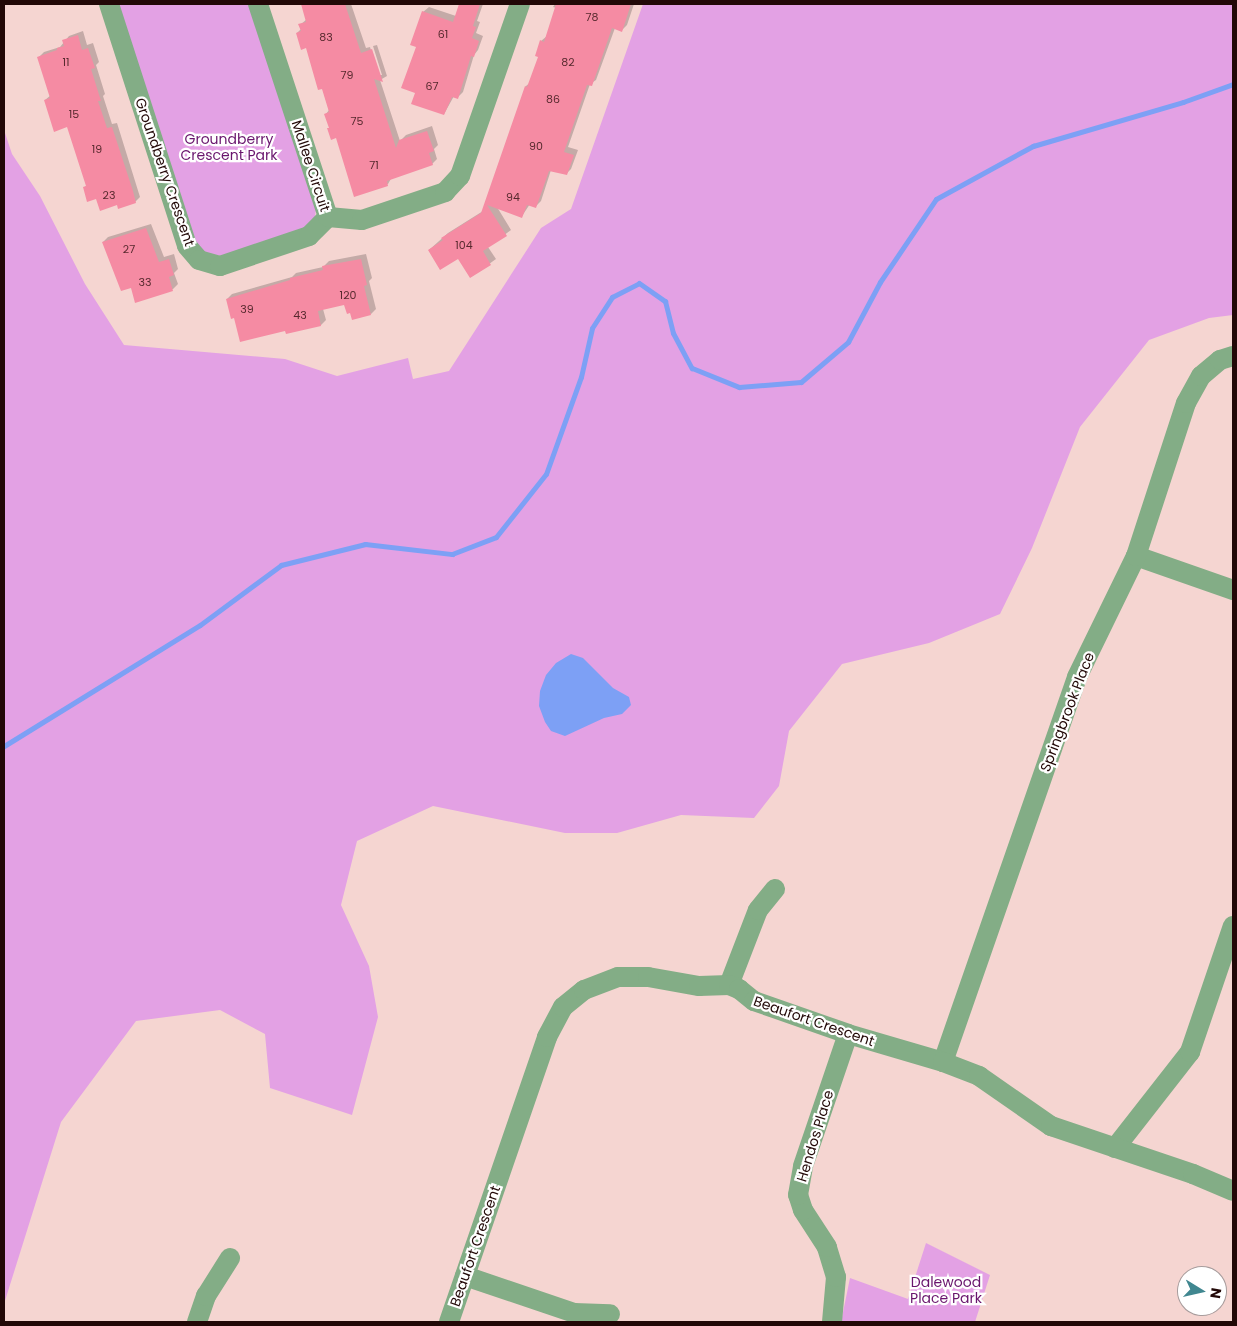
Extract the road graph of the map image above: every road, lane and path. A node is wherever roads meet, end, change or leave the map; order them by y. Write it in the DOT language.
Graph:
graph roads {
  1 [pos="108,4"];
  2 [pos="258,4"];
  3 [pos="520,4"];
  4 [pos="328,217"];
  5 [pos="1233,356"];
  6 [pos="1136,556"];
  7 [pos="1233,590"];
  8 [pos="775,890"];
  9 [pos="1233,926"];
  10 [pos="729,985"];
  11 [pos="848,1034"];
  12 [pos="943,1062"];
  13 [pos="1115,1148"];
  14 [pos="1233,1192"];
  15 [pos="230,1258"];
  16 [pos="464,1276"];
  17 [pos="610,1314"];
  18 [pos="196,1322"];
  19 [pos="449,1322"];
  20 [pos="832,1322"];
  1 -- 4 [label="street, Groundberry Crescent"];
  2 -- 4 [label="street, Mallee Circuit"];
  3 -- 4 [label="street, Mallee Circuit"];
  5 -- 6 [label="street, Springbrook Place"];
  6 -- 7 [label="street"];
  6 -- 12 [label="street, Springbrook Place"];
  8 -- 10 [label="street"];
  9 -- 13 [label="street"];
  10 -- 11 [label="street, Beaufort Crescent"];
  10 -- 16 [label="street, Beaufort Crescent"];
  11 -- 12 [label="street, Beaufort Crescent"];
  11 -- 20 [label="street, Hendos Place"];
  12 -- 13 [label="street, Beaufort Crescent"];
  13 -- 14 [label="street, Beaufort Crescent"];
  15 -- 18 [label="street"];
  16 -- 17 [label="street"];
  16 -- 19 [label="street, Beaufort Crescent"];
}
